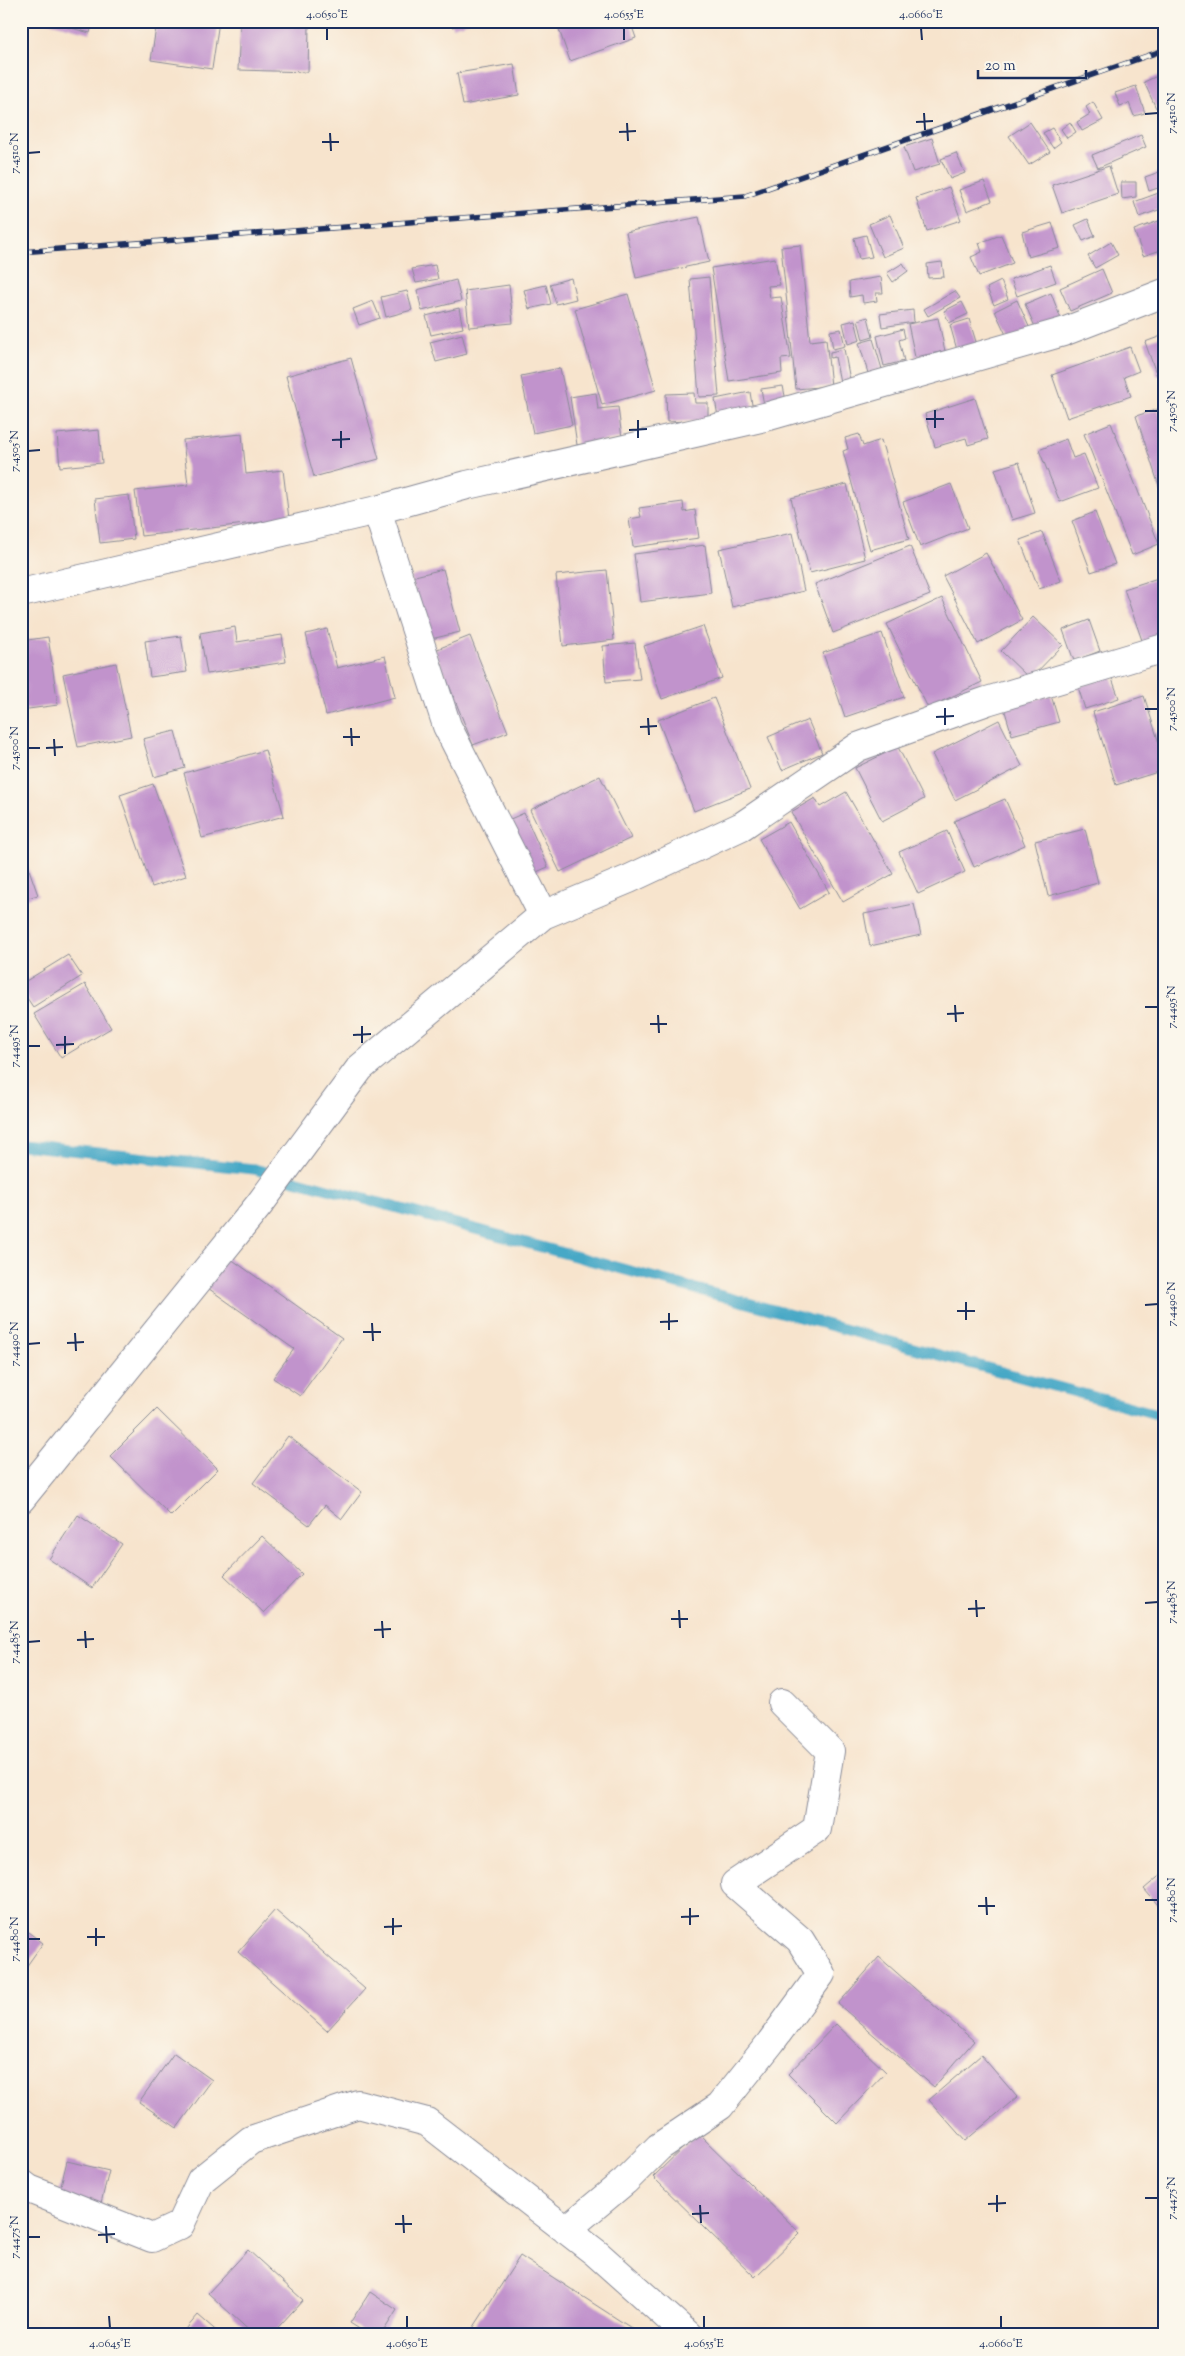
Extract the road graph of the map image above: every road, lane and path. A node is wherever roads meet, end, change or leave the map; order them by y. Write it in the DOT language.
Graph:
graph roads {
  1 [pos="1164,293"];
  2 [pos="377,510"];
  3 [pos="21,593"];
  4 [pos="1164,648"];
  5 [pos="543,915"];
  6 [pos="21,1500"];
  7 [pos="782,1703"];
  8 [pos="21,2183"];
  9 [pos="566,2230"];
  10 [pos="688,2335"];
  1 -- 2 [label="street"];
  2 -- 3 [label="street"];
  2 -- 5 [label="street"];
  4 -- 5 [label="street"];
  5 -- 6 [label="street"];
  7 -- 9 [label="street"];
  8 -- 9 [label="street"];
  9 -- 10 [label="street"];
}
